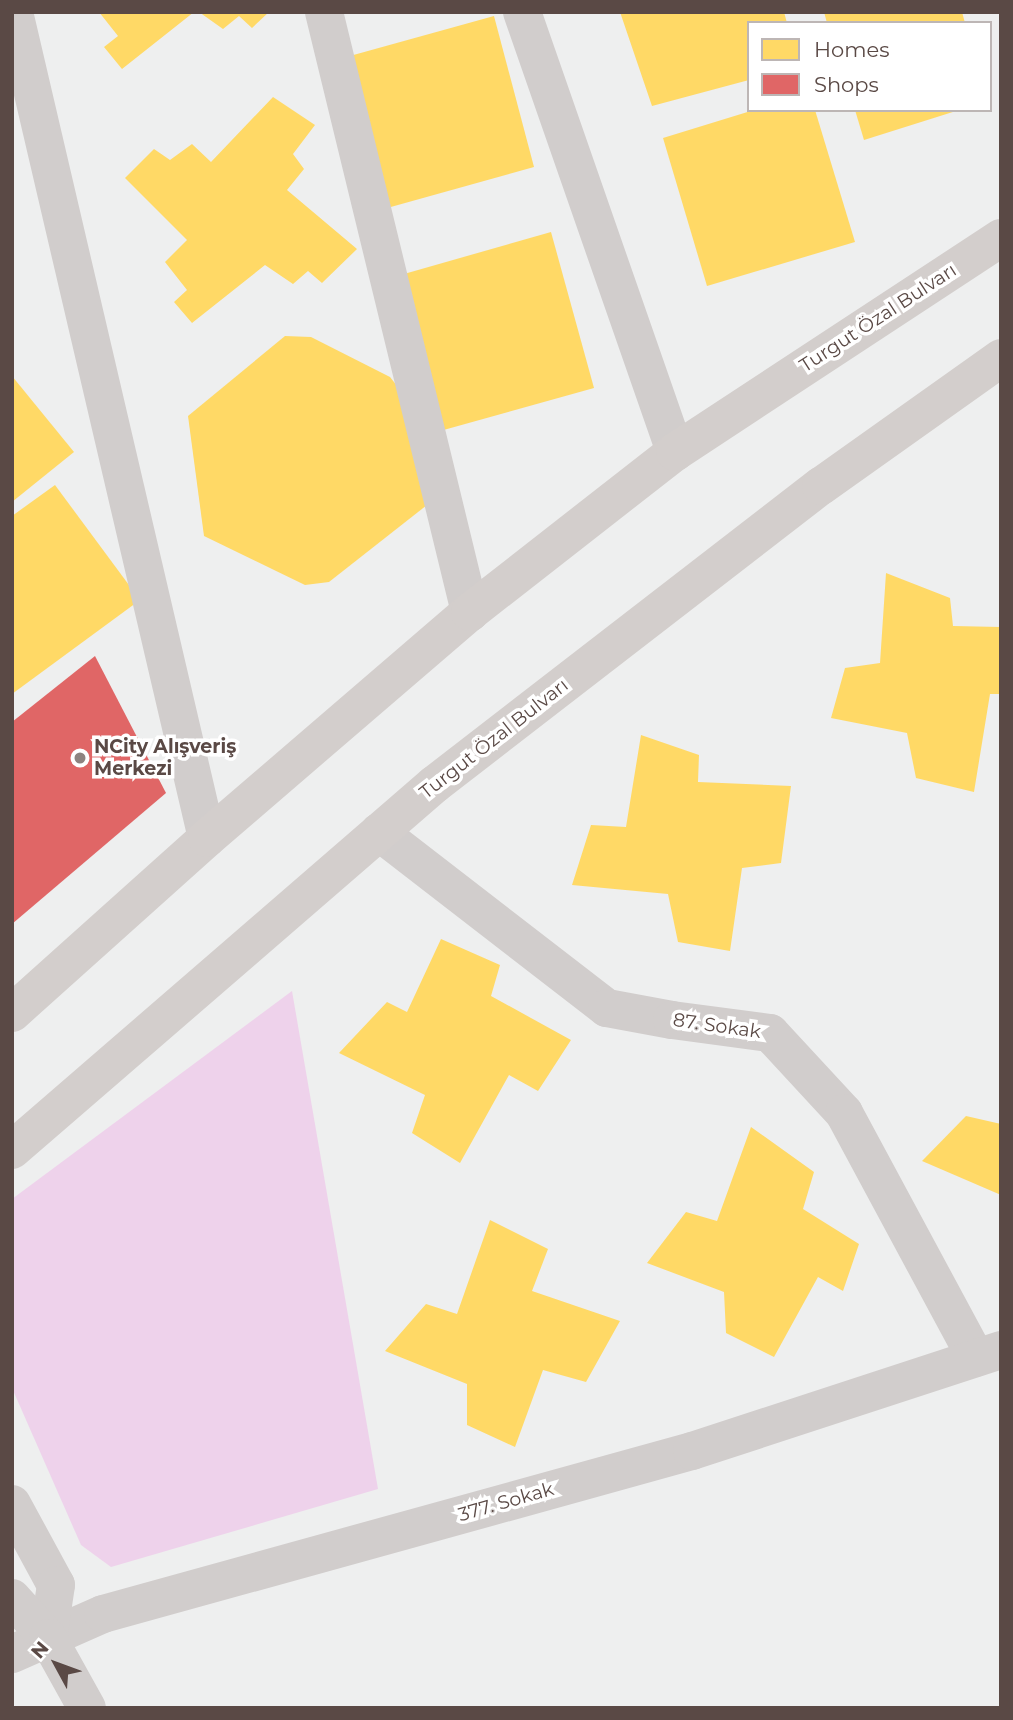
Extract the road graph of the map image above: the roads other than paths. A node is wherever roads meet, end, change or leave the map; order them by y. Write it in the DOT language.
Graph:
graph roads {
  1 [pos="14,12"];
  2 [pos="324,12"];
  3 [pos="522,12"];
  4 [pos="1001,237"];
  5 [pos="1001,358"];
  6 [pos="675,452"];
  7 [pos="470,612"];
  8 [pos="379,832"];
  9 [pos="207,838"];
  10 [pos="12,1013"];
  11 [pos="12,1150"];
  12 [pos="988,1354"];
  13 [pos="12,1504"];
  14 [pos="12,1598"];
  15 [pos="48,1639"];
  16 [pos="12,1654"];
  17 [pos="87,1708"];
  1 -- 9 [label="street"];
  2 -- 7 [label="street"];
  3 -- 6 [label="street"];
  4 -- 6 [label="main road, Turgut Özal Bulvarı"];
  5 -- 8 [label="main road, Turgut Özal Bulvarı"];
  6 -- 7 [label="main road, Turgut Özal Bulvarı"];
  7 -- 9 [label="main road, Turgut Özal Bulvarı"];
  8 -- 11 [label="main road, Turgut Özal Bulvarı"];
  8 -- 12 [label="street, 87. Sokak"];
  9 -- 10 [label="main road, Turgut Özal Bulvarı"];
  12 -- 15 [label="street, 377. Sokak"];
  13 -- 15 [label="street"];
  14 -- 15 [label="street"];
  15 -- 16 [label="street, 377. Sokak"];
  15 -- 17 [label="street"];
}
